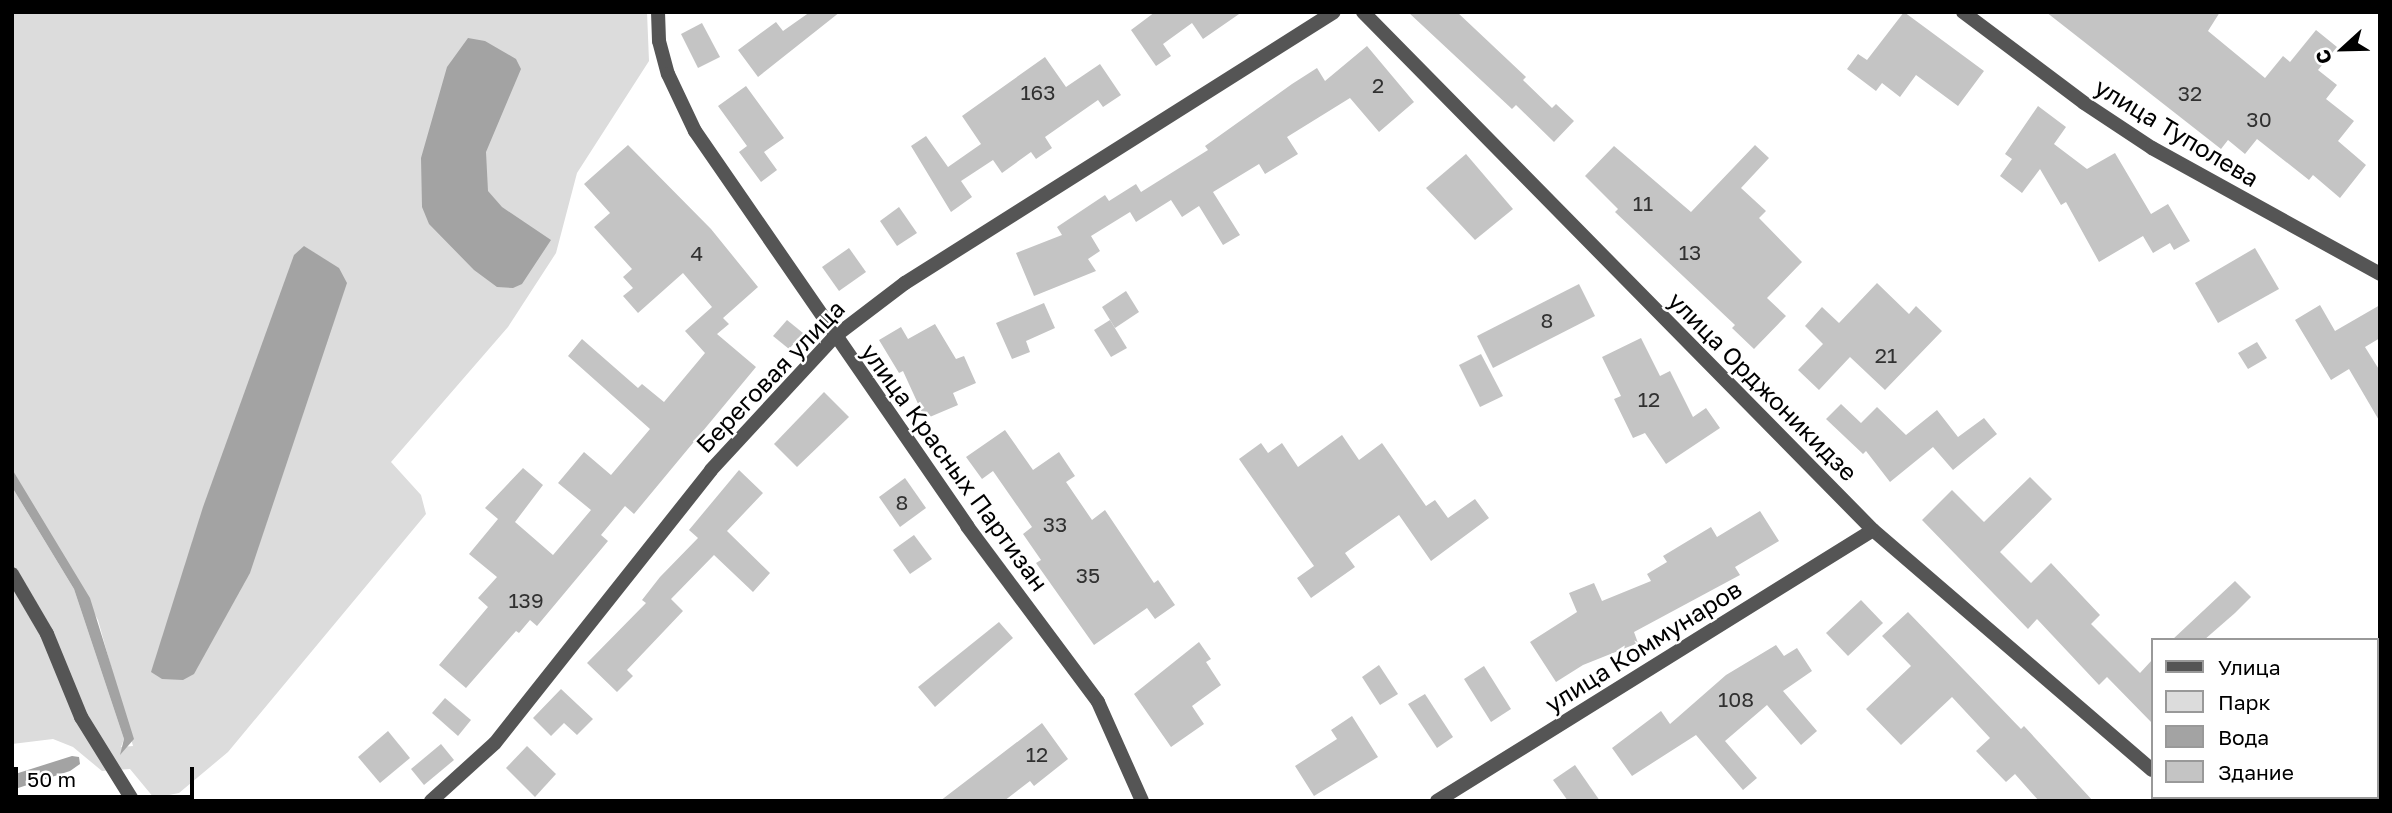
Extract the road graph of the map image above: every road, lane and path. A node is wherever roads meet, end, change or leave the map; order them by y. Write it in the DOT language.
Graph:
graph roads {
  1 [pos="658,12"];
  2 [pos="1334,12"];
  3 [pos="1363,12"];
  4 [pos="1963,12"];
  5 [pos="2380,274"];
  6 [pos="834,337"];
  7 [pos="1873,530"];
  8 [pos="12,574"];
  9 [pos="2150,768"];
  10 [pos="133,801"];
  11 [pos="430,801"];
  12 [pos="1142,801"];
  13 [pos="1437,801"];
  1 -- 6 [label="street, улица Красных Партизан"];
  2 -- 6 [label="street, Береговая улица"];
  3 -- 7 [label="street, улица Орджоникидзе"];
  4 -- 5 [label="street, улица Туполева"];
  6 -- 11 [label="street, Береговая улица"];
  6 -- 12 [label="street, улица Красных Партизан"];
  7 -- 9 [label="street, улица Орджоникидзе"];
  7 -- 13 [label="street, улица Коммунаров"];
  8 -- 10 [label="street"];
}
